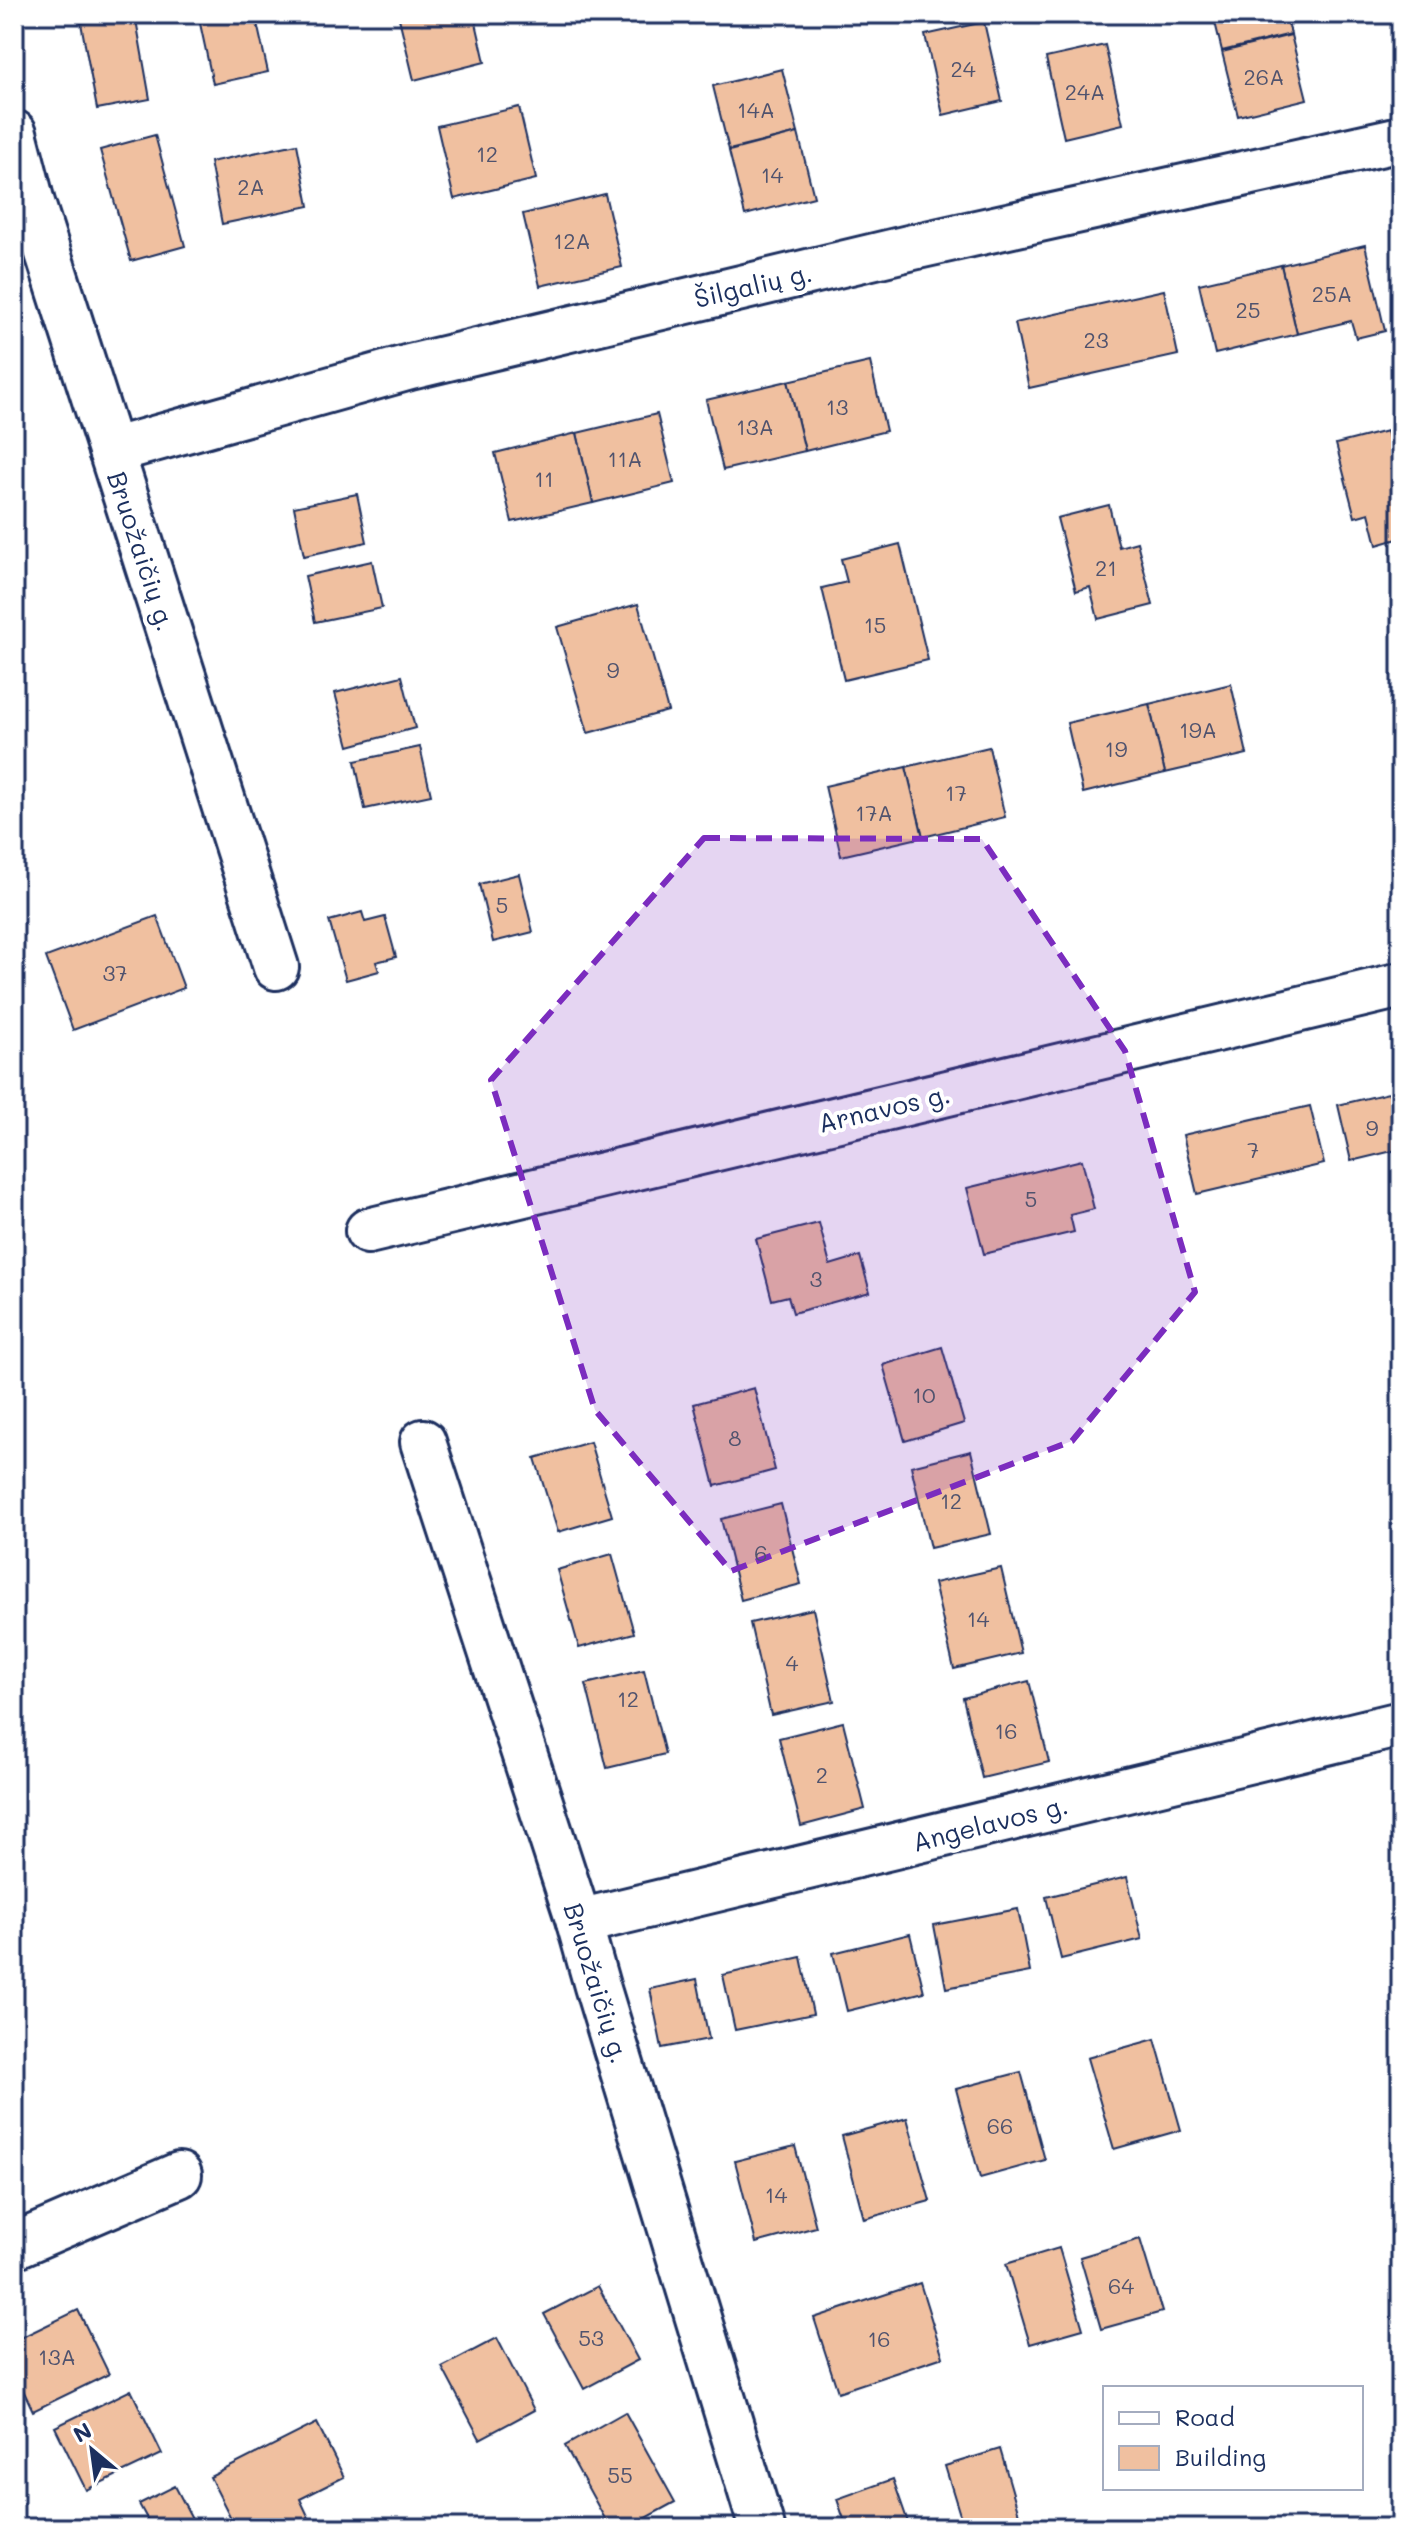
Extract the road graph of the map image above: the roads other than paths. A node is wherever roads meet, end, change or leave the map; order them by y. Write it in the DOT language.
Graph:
graph roads {
  1 [pos="14,133"];
  2 [pos="1401,139"];
  3 [pos="111,451"];
  4 [pos="276,967"];
  5 [pos="1401,985"];
  6 [pos="368,1231"];
  7 [pos="423,1442"];
  8 [pos="1401,1724"];
  9 [pos="579,1922"];
  10 [pos="179,2175"];
  11 [pos="14,2246"];
  12 [pos="762,2528"];
  1 -- 3 [label="street, Bruožaičių g."];
  2 -- 3 [label="street, Šilgalių g."];
  3 -- 4 [label="street, Bruožaičių g."];
  5 -- 6 [label="street, Arnavos g."];
  7 -- 9 [label="street, Bruožaičių g."];
  8 -- 9 [label="street, Angelavos g."];
  9 -- 12 [label="street, Bruožaičių g."];
  10 -- 11 [label="street"];
}
